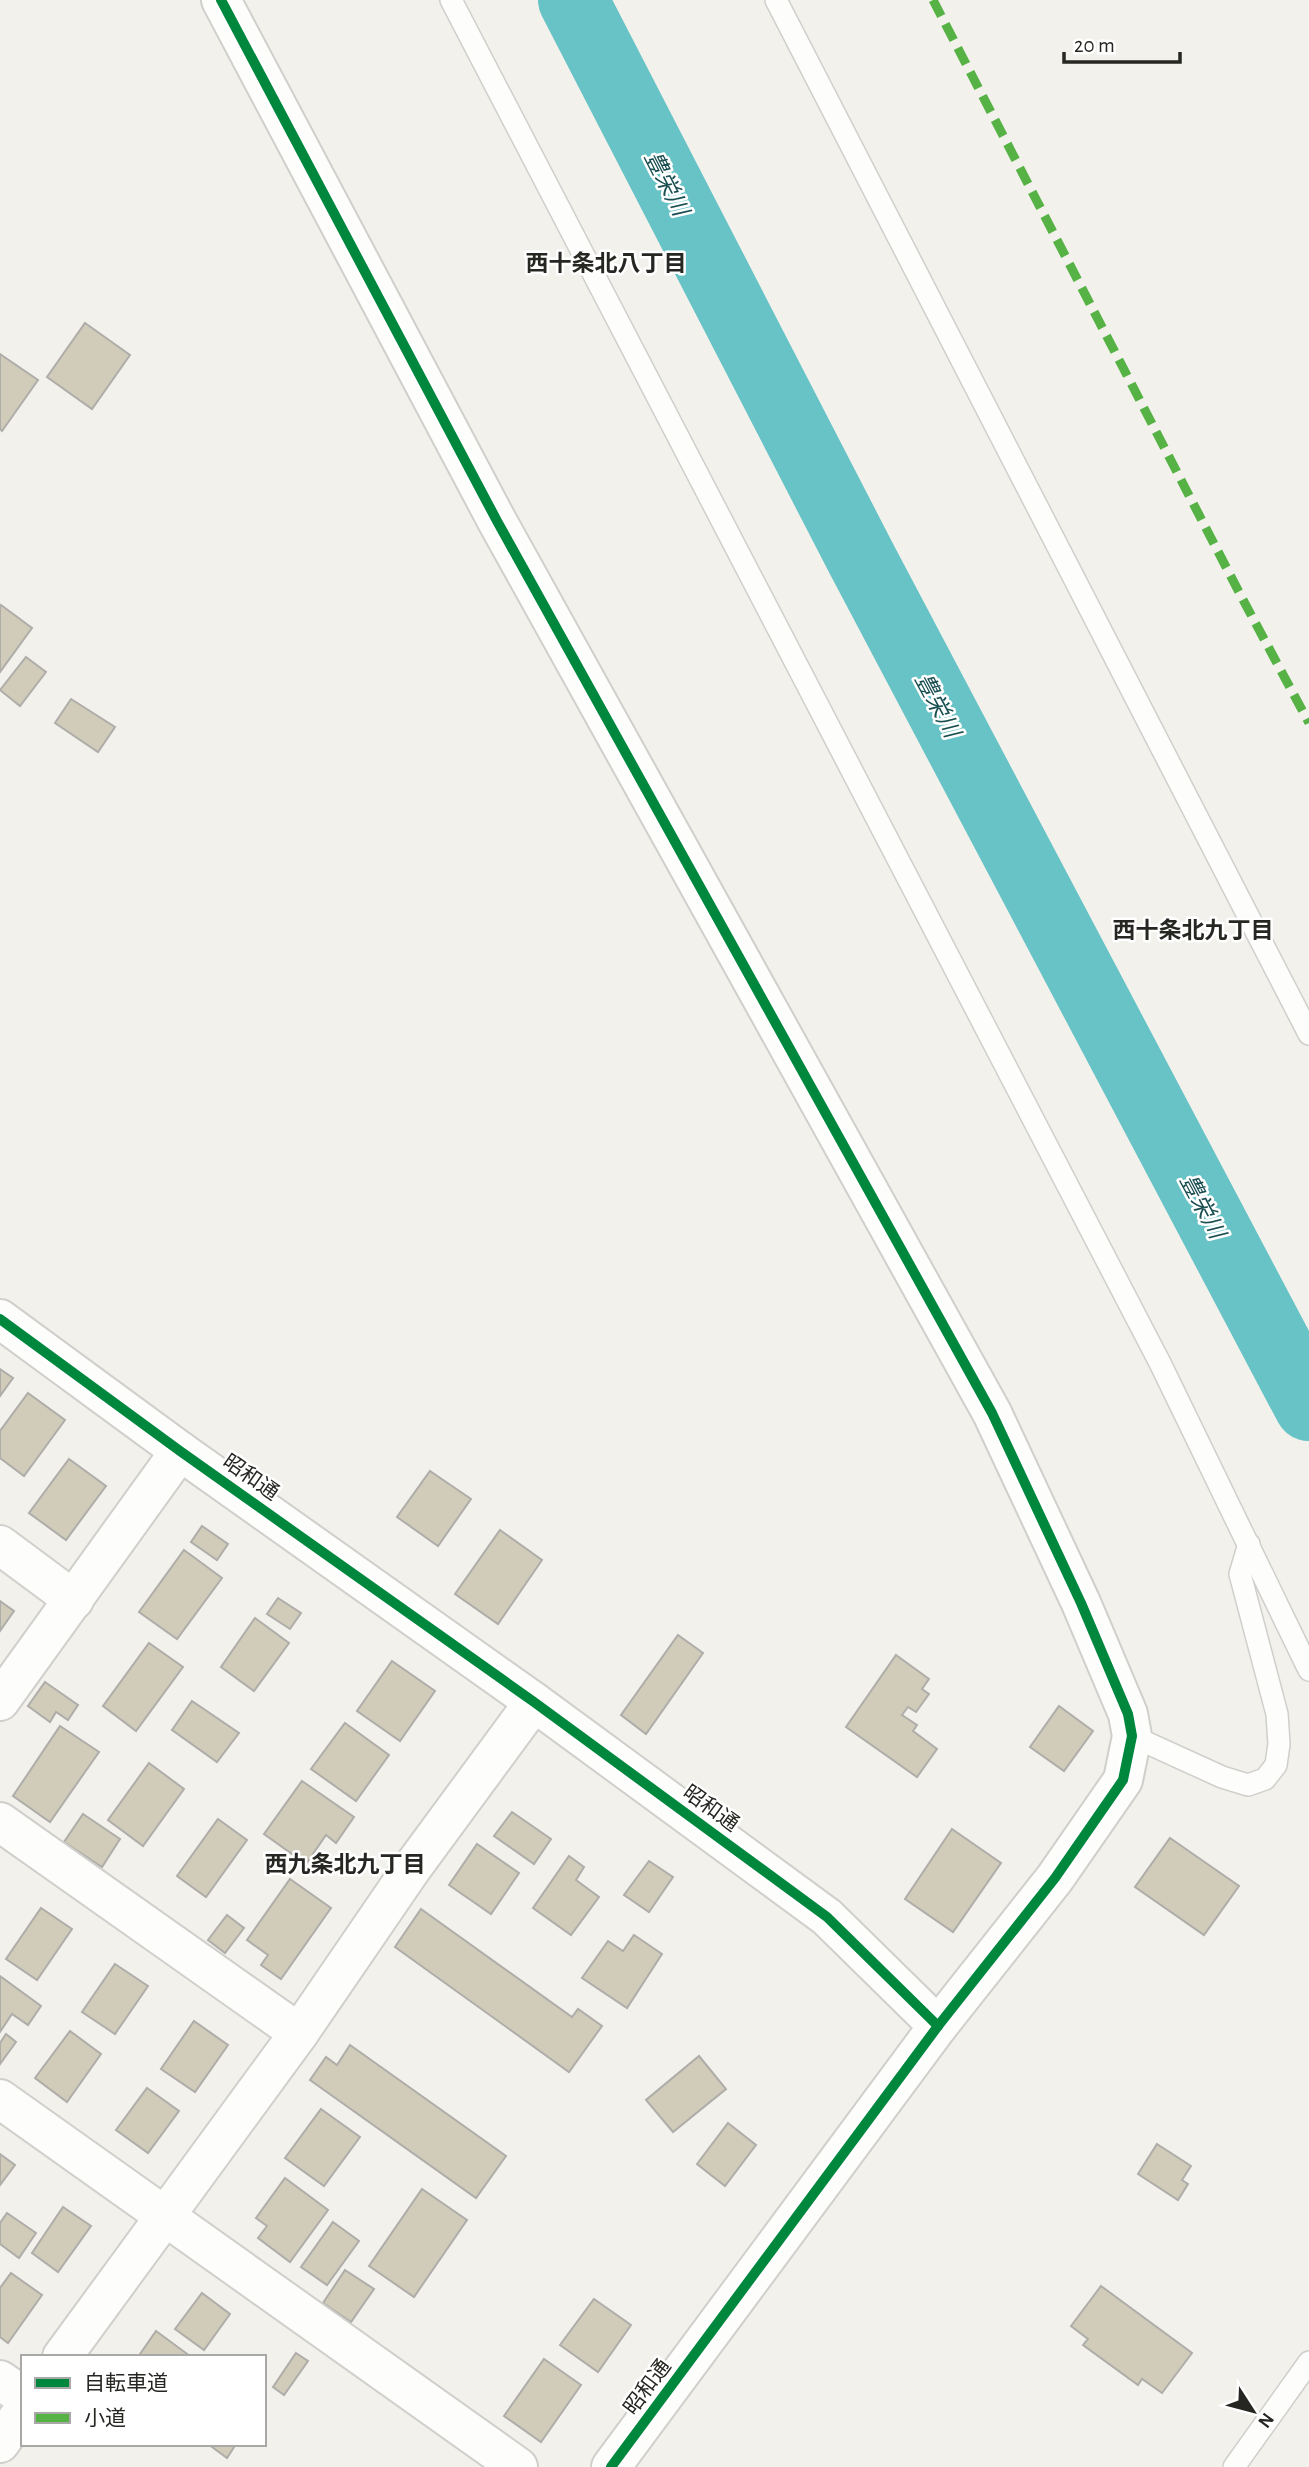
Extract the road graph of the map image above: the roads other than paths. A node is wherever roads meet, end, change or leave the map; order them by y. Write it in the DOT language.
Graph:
graph roads {
  1 [pos="221,0"];
  2 [pos="451,0"];
  3 [pos="776,0"];
  4 [pos="1309,1034"];
  5 [pos="0,1319"];
  6 [pos="180,1451"];
  7 [pos="1249,1544"];
  8 [pos="0,1545"];
  9 [pos="74,1600"];
  10 [pos="1309,1670"];
  11 [pos="0,1701"];
  12 [pos="534,1702"];
  13 [pos="1132,1736"];
  14 [pos="0,1822"];
  15 [pos="938,2026"];
  16 [pos="299,2033"];
  17 [pos="0,2099"];
  18 [pos="165,2216"];
  19 [pos="63,2355"];
  20 [pos="1309,2362"];
  21 [pos="0,2380"];
  22 [pos="21,2395"];
  23 [pos="21,2414"];
  24 [pos="0,2443"];
  25 [pos="624,2463"];
  26 [pos="518,2467"];
  27 [pos="1234,2467"];
  1 -- 13 [label="street"];
  2 -- 7 [label="lane"];
  3 -- 4 [label="lane"];
  5 -- 6 [label="street, 昭和通"];
  6 -- 9 [label="street"];
  6 -- 12 [label="street, 昭和通"];
  7 -- 10 [label="lane"];
  7 -- 13 [label="lane"];
  8 -- 9 [label="street"];
  9 -- 11 [label="street"];
  12 -- 15 [label="street, 昭和通"];
  12 -- 16 [label="street"];
  13 -- 15 [label="street"];
  14 -- 16 [label="street"];
  15 -- 25 [label="street, 昭和通"];
  16 -- 18 [label="street"];
  17 -- 18 [label="street"];
  18 -- 19 [label="street"];
  18 -- 26 [label="street"];
  20 -- 27 [label="lane"];
  21 -- 22 [label="street"];
  23 -- 24 [label="street"];
}
